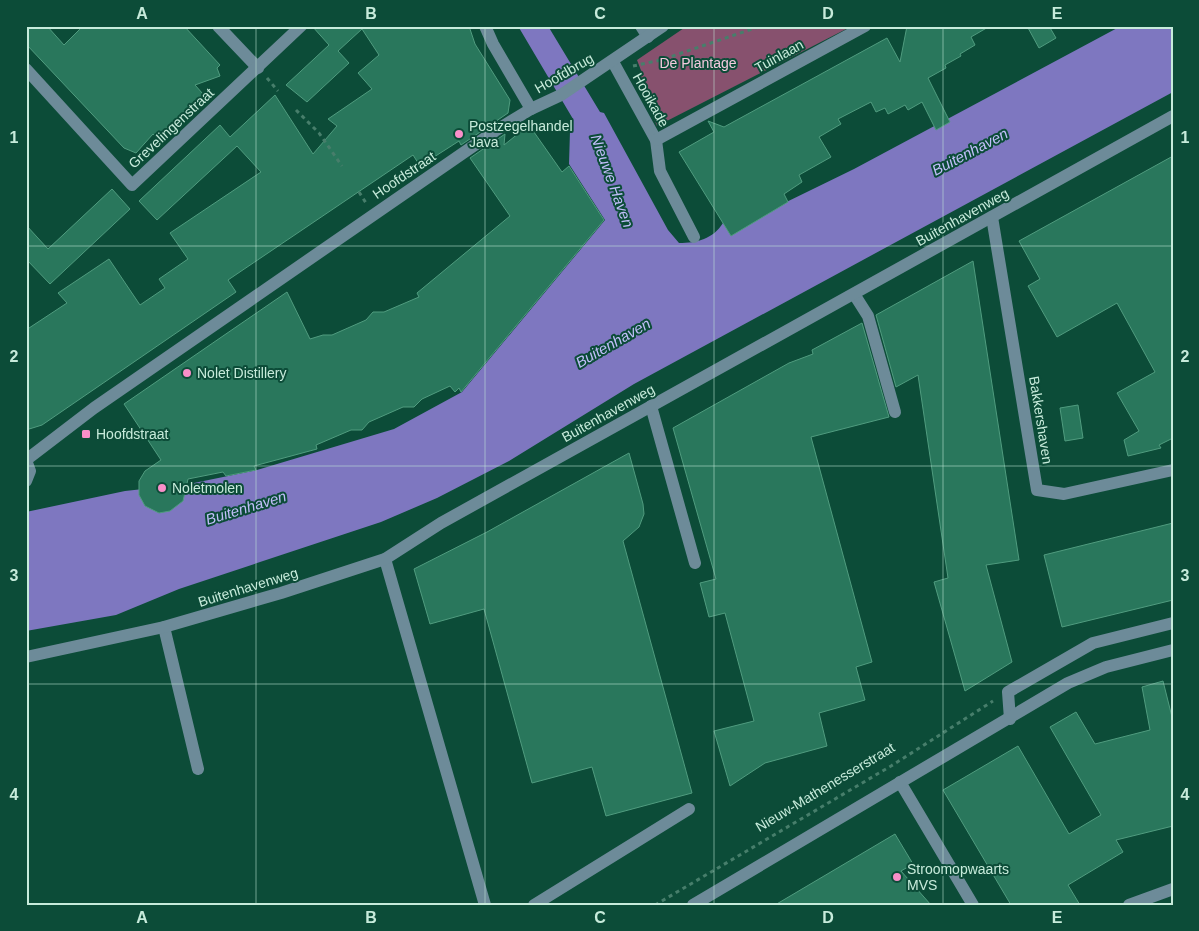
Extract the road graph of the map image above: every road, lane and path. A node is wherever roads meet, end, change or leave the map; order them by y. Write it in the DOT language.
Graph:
graph roads {
  1 [pos="218,26"];
  2 [pos="301,26"];
  3 [pos="485,26"];
  4 [pos="640,26"];
  5 [pos="663,26"];
  6 [pos="761,26"];
  7 [pos="865,26"];
  8 [pos="648,37"];
  9 [pos="613,62"];
  10 [pos="258,68"];
  11 [pos="26,69"];
  12 [pos="531,109"];
  13 [pos="296,110"];
  14 [pos="1173,116"];
  15 [pos="656,140"];
  16 [pos="342,166"];
  17 [pos="992,218"];
  18 [pos="694,237"];
  19 [pos="854,294"];
  20 [pos="651,406"];
  21 [pos="895,412"];
  22 [pos="26,460"];
  23 [pos="1173,470"];
  24 [pos="26,481"];
  25 [pos="385,559"];
  26 [pos="695,563"];
  27 [pos="1173,623"];
  28 [pos="164,627"];
  29 [pos="1173,650"];
  30 [pos="26,657"];
  31 [pos="1008,692"];
  32 [pos="1010,719"];
  33 [pos="198,769"];
  34 [pos="900,782"];
  35 [pos="689,809"];
  36 [pos="1173,889"];
  37 [pos="485,905"];
  38 [pos="534,905"];
  39 [pos="655,905"];
  40 [pos="693,905"];
  41 [pos="973,905"];
  42 [pos="1129,905"];
  1 -- 10 [label="street"];
  2 -- 10 [label="street, Grevelingenstraat"];
  3 -- 12 [label="street"];
  4 -- 8 [label="street"];
  5 -- 8 [label="street, Hoofdbrug"];
  6 -- 9 [label="path"];
  7 -- 15 [label="street, Tuinlaan"];
  8 -- 9 [label="street, Hoofdbrug"];
  9 -- 12 [label="street, Hoofdbrug"];
  9 -- 15 [label="street, Hooikade"];
  10 -- 11 [label="street, Grevelingenstraat"];
  12 -- 22 [label="street, Hoofdstraat"];
  13 -- 16 [label="path"];
  14 -- 17 [label="street, Buitenhavenweg"];
  15 -- 18 [label="street, Hooikade"];
  17 -- 19 [label="street, Buitenhavenweg"];
  17 -- 23 [label="street, Bakkershaven"];
  19 -- 20 [label="street, Buitenhavenweg"];
  19 -- 21 [label="street"];
  20 -- 25 [label="street, Buitenhavenweg"];
  20 -- 26 [label="street"];
  22 -- 24 [label="street"];
  25 -- 28 [label="street, Buitenhavenweg"];
  25 -- 37 [label="street"];
  27 -- 31 [label="street"];
  28 -- 30 [label="street, Buitenhavenweg"];
  28 -- 33 [label="street"];
  29 -- 32 [label="street"];
  31 -- 32 [label="street"];
  31 -- 39 [label="path, Nieuw-Mathenesserstraat"];
  32 -- 34 [label="street"];
  34 -- 40 [label="street"];
  34 -- 41 [label="street"];
  35 -- 38 [label="street"];
  36 -- 42 [label="street"];
}
